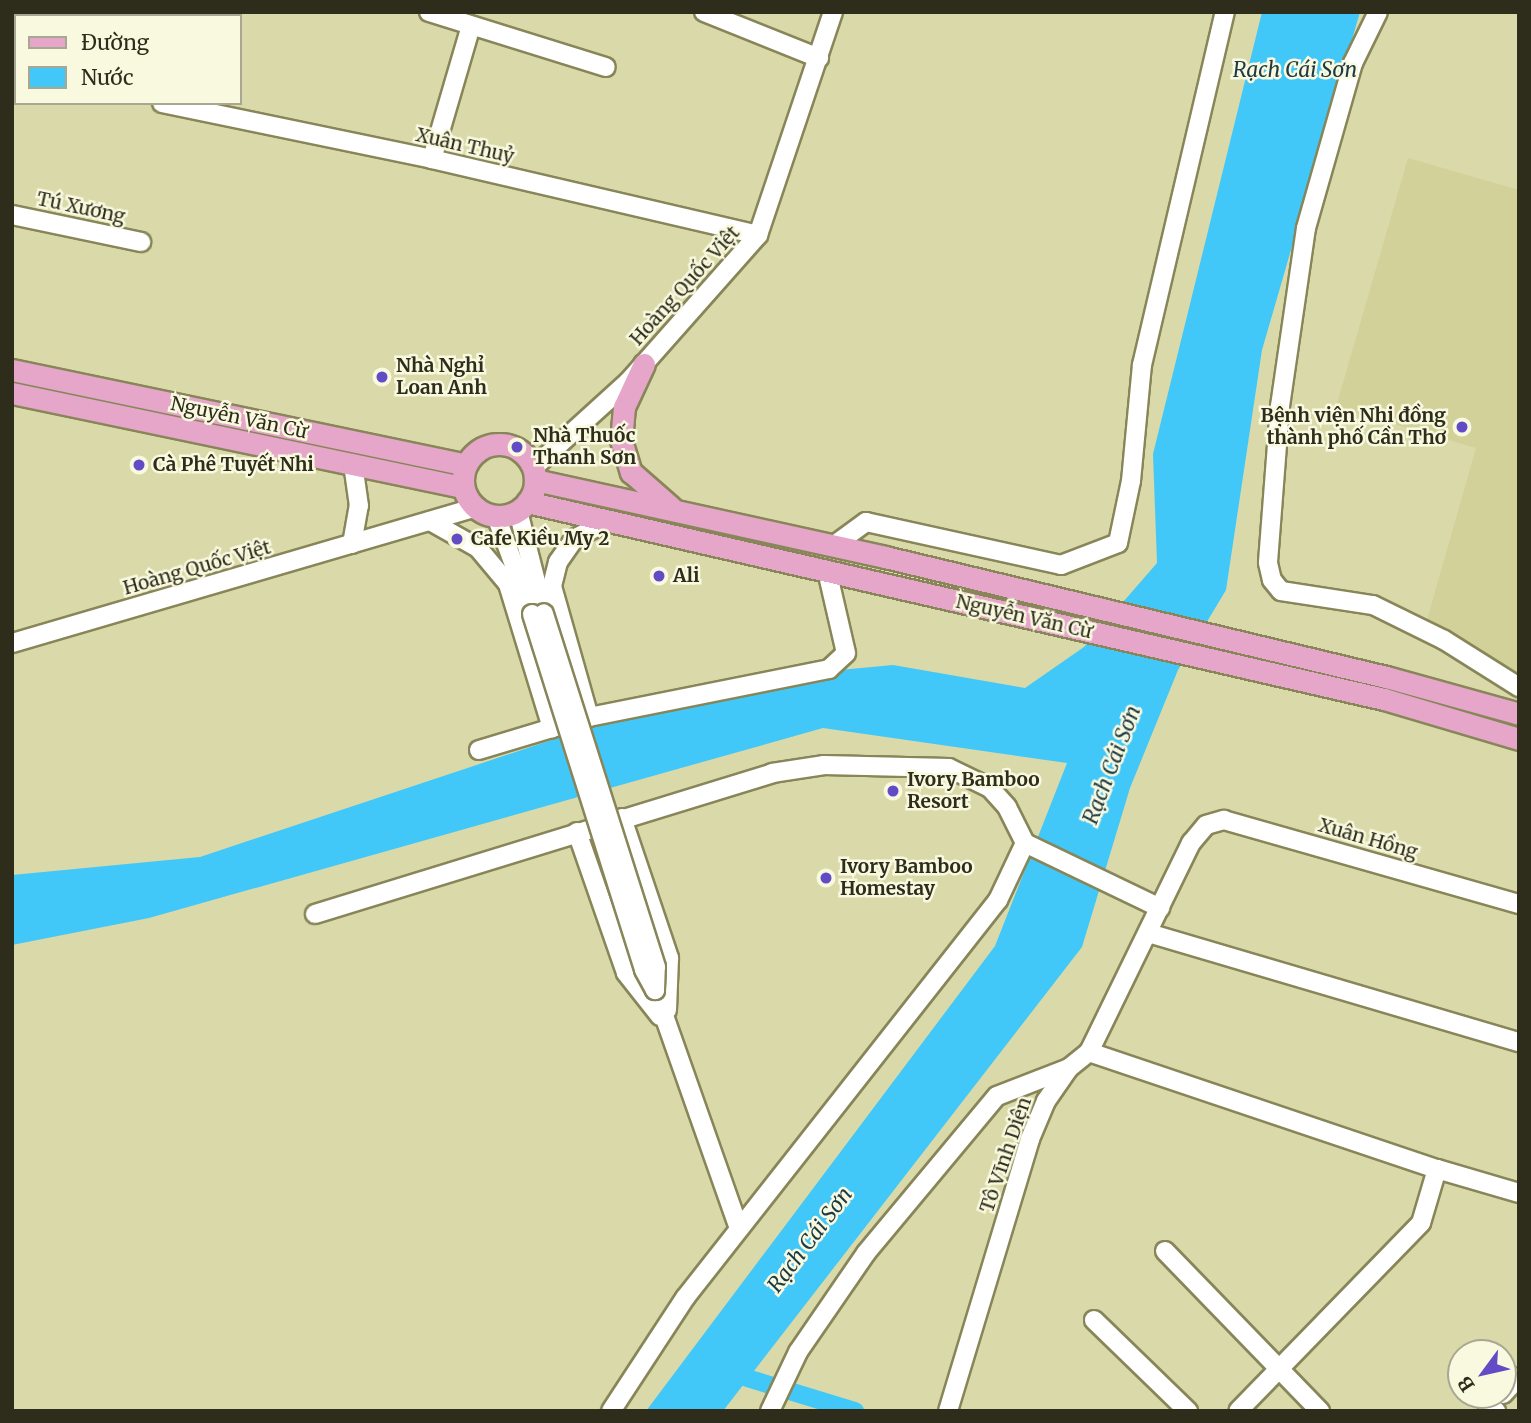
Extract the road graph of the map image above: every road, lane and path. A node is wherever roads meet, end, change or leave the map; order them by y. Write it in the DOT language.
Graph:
graph roads {
  1 [pos="429,12"];
  2 [pos="704,12"];
  3 [pos="833,12"];
  4 [pos="1225,12"];
  5 [pos="1378,12"];
  6 [pos="471,26"];
  7 [pos="819,58"];
  8 [pos="606,67"];
  9 [pos="172,105"];
  10 [pos="432,159"];
  11 [pos="12,215"];
  12 [pos="758,235"];
  13 [pos="141,242"];
  14 [pos="644,364"];
  15 [pos="12,370"];
  16 [pos="12,393"];
  17 [pos="353,464"];
  18 [pos="466,465"];
  19 [pos="534,474"];
  20 [pos="463,487"];
  21 [pos="523,506"];
  22 [pos="474,508"];
  23 [pos="678,512"];
  24 [pos="496,516"];
  25 [pos="608,520"];
  26 [pos="430,521"];
  27 [pos="352,544"];
  28 [pos="833,545"];
  29 [pos="827,571"];
  30 [pos="538,614"];
  31 [pos="12,643"];
  32 [pos="1519,687"];
  33 [pos="1519,714"];
  34 [pos="589,717"];
  35 [pos="552,728"];
  36 [pos="1519,739"];
  37 [pos="479,750"];
  38 [pos="622,818"];
  39 [pos="1206,825"];
  40 [pos="576,832"];
  41 [pos="1025,843"];
  42 [pos="1519,904"];
  43 [pos="1160,908"];
  44 [pos="315,914"];
  45 [pos="1148,933"];
  46 [pos="666,1024"];
  47 [pos="1519,1042"];
  48 [pos="1089,1052"];
  49 [pos="1069,1068"];
  50 [pos="1437,1170"];
  51 [pos="1519,1193"];
  52 [pos="739,1228"];
  53 [pos="1165,1251"];
  54 [pos="1094,1320"];
  55 [pos="1278,1371"];
  56 [pos="611,1411"];
  57 [pos="770,1411"];
  58 [pos="948,1411"];
  59 [pos="1188,1411"];
  60 [pos="1238,1411"];
  61 [pos="1320,1411"];
  1 -- 6 [label="street"];
  2 -- 7 [label="street"];
  3 -- 7 [label="street, Hoàng Quốc Việt"];
  4 -- 28 [label="street"];
  5 -- 32 [label="street"];
  6 -- 8 [label="street"];
  6 -- 10 [label="street"];
  7 -- 12 [label="street, Hoàng Quốc Việt"];
  9 -- 10 [label="street, Xuân Thuỷ"];
  10 -- 12 [label="street, Xuân Thuỷ"];
  11 -- 13 [label="street, Tú Xương"];
  12 -- 14 [label="street, Hoàng Quốc Việt"];
  14 -- 19 [label="street, Hoàng Quốc Việt"];
  14 -- 23 [label="main road"];
  15 -- 18 [label="main road, Nguyễn Văn Cừ"];
  16 -- 17 [label="main road, Nguyễn Văn Cừ"];
  17 -- 20 [label="main road, Nguyễn Văn Cừ"];
  17 -- 27 [label="street"];
  18 -- 19 [label="main road"];
  18 -- 20 [label="main road"];
  19 -- 21 [label="main road"];
  19 -- 23 [label="main road, Nguyễn Văn Cừ"];
  20 -- 22 [label="main road"];
  21 -- 24 [label="main road"];
  21 -- 25 [label="main road, Nguyễn Văn Cừ"];
  21 -- 30 [label="street"];
  22 -- 24 [label="main road"];
  22 -- 26 [label="street, Hoàng Quốc Việt"];
  23 -- 28 [label="main road, Nguyễn Văn Cừ"];
  24 -- 30 [label="street"];
  25 -- 29 [label="main road, Nguyễn Văn Cừ"];
  25 -- 34 [label="street"];
  26 -- 27 [label="street, Hoàng Quốc Việt"];
  26 -- 35 [label="street"];
  27 -- 31 [label="street, Hoàng Quốc Việt"];
  28 -- 33 [label="main road, Nguyễn Văn Cừ"];
  29 -- 34 [label="street"];
  29 -- 36 [label="main road, Nguyễn Văn Cừ"];
  30 -- 46 [label="street, bridge"];
  34 -- 35 [label="street"];
  35 -- 37 [label="street"];
  38 -- 40 [label="street"];
  38 -- 41 [label="street"];
  38 -- 46 [label="street"];
  39 -- 42 [label="street, Xuân Hồng"];
  39 -- 43 [label="street, Tô Vĩnh Diện"];
  40 -- 44 [label="street"];
  40 -- 46 [label="street"];
  41 -- 43 [label="street"];
  41 -- 52 [label="street"];
  43 -- 45 [label="street, Tô Vĩnh Diện"];
  45 -- 47 [label="street"];
  45 -- 48 [label="street, Tô Vĩnh Diện"];
  46 -- 52 [label="street"];
  48 -- 49 [label="street, Tô Vĩnh Diện"];
  48 -- 50 [label="street"];
  49 -- 57 [label="street"];
  49 -- 58 [label="street, Tô Vĩnh Diện"];
  50 -- 51 [label="street"];
  50 -- 55 [label="street"];
  52 -- 56 [label="street"];
  53 -- 55 [label="street"];
  54 -- 59 [label="street"];
  55 -- 60 [label="street"];
  55 -- 61 [label="street"];
}
